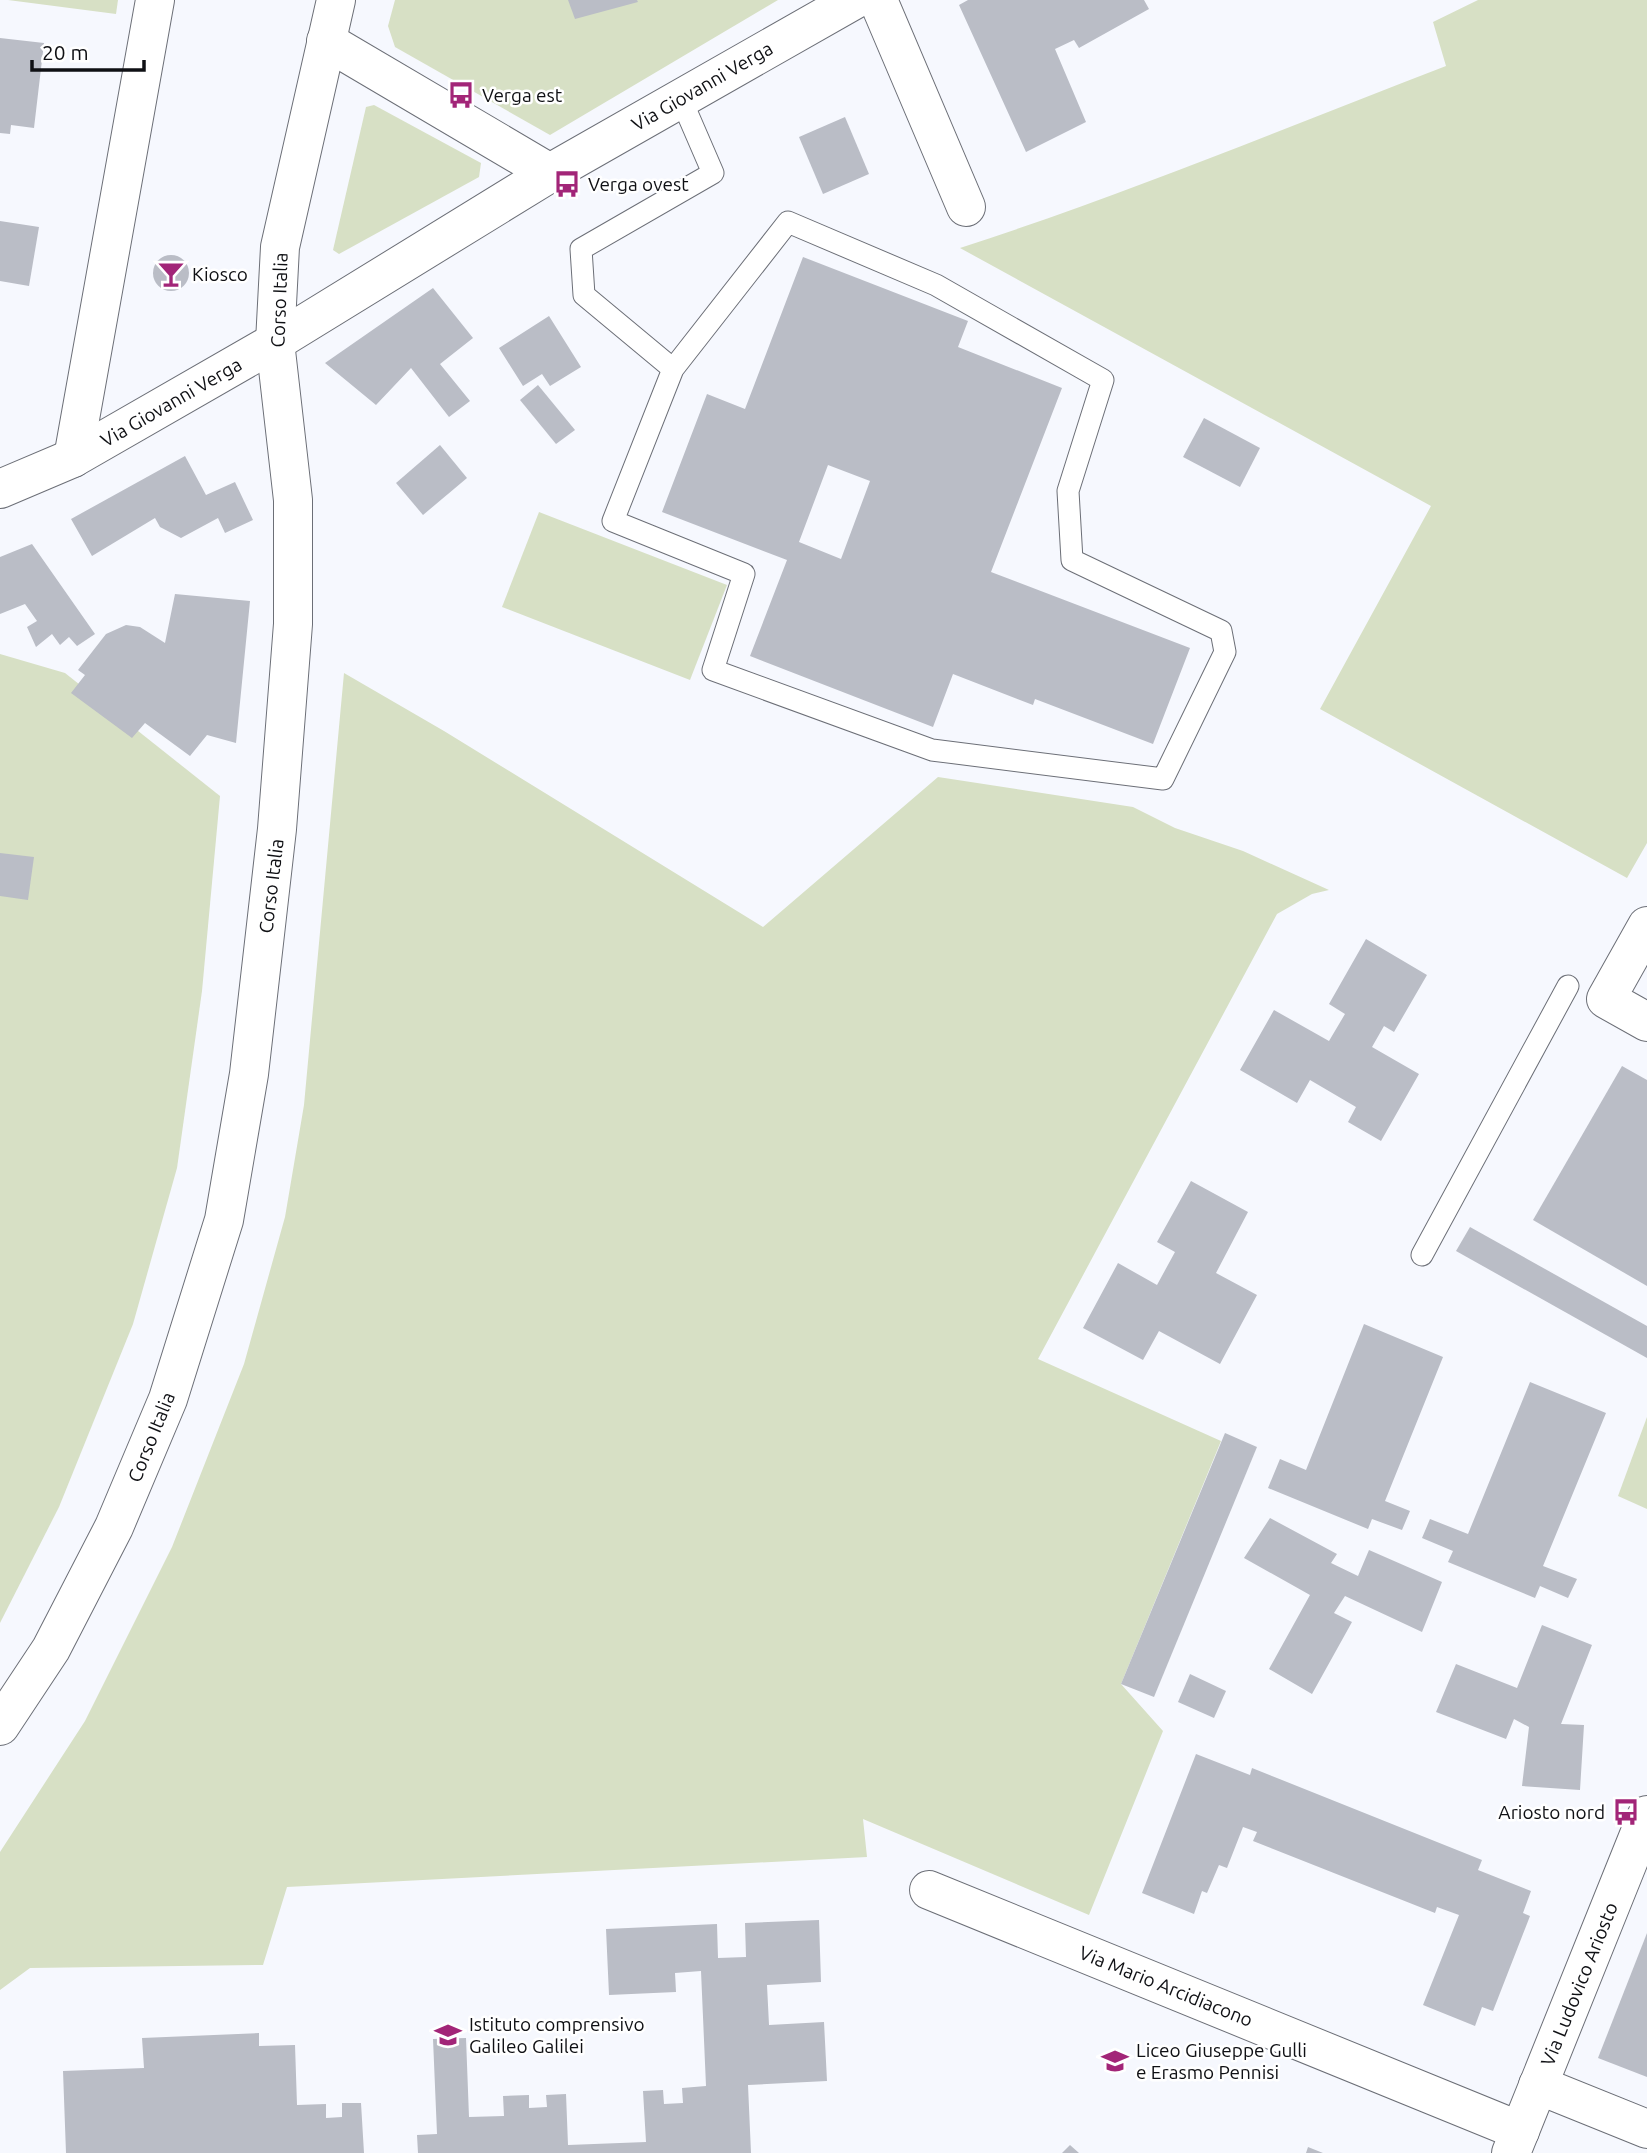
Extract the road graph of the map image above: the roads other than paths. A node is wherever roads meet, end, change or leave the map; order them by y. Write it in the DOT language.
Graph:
graph roads {
  1 [pos="155,0"];
  2 [pos="336,0"];
  3 [pos="853,0"];
  4 [pos="878,0"];
  5 [pos="326,41"];
  6 [pos="681,99"];
  7 [pos="551,173"];
  8 [pos="966,207"];
  9 [pos="275,342"];
  10 [pos="673,369"];
  11 [pos="74,458"];
  12 [pos="0,489"];
  13 [pos="1647,926"];
  14 [pos="1568,986"];
  15 [pos="1647,1022"];
  16 [pos="1422,1255"];
  17 [pos="0,1726"];
  18 [pos="1647,1815"];
  19 [pos="929,1889"];
  20 [pos="1538,2085"];
  21 [pos="1647,2129"];
  22 [pos="1515,2142"];
  1 -- 11 [label="street"];
  2 -- 5 [label="street, Corso Italia"];
  3 -- 6 [label="street, Via Giovanni Verga"];
  4 -- 8 [label="street"];
  5 -- 7 [label="street"];
  5 -- 9 [label="street, Corso Italia"];
  6 -- 7 [label="street, Via Giovanni Verga"];
  6 -- 10 [label="lane"];
  7 -- 9 [label="street, Via Giovanni Verga"];
  9 -- 11 [label="street, Via Giovanni Verga"];
  9 -- 17 [label="street, Corso Italia"];
  10 -- 10 [label="lane"];
  11 -- 12 [label="street, Via Giovanni Verga"];
  13 -- 15 [label="street"];
  14 -- 16 [label="lane"];
  18 -- 20 [label="street, Via Ludovico Ariosto"];
  19 -- 22 [label="street, Via Mario Arcidiacono"];
  20 -- 21 [label="street"];
  20 -- 22 [label="street, Via Ludovico Ariosto"];
}
